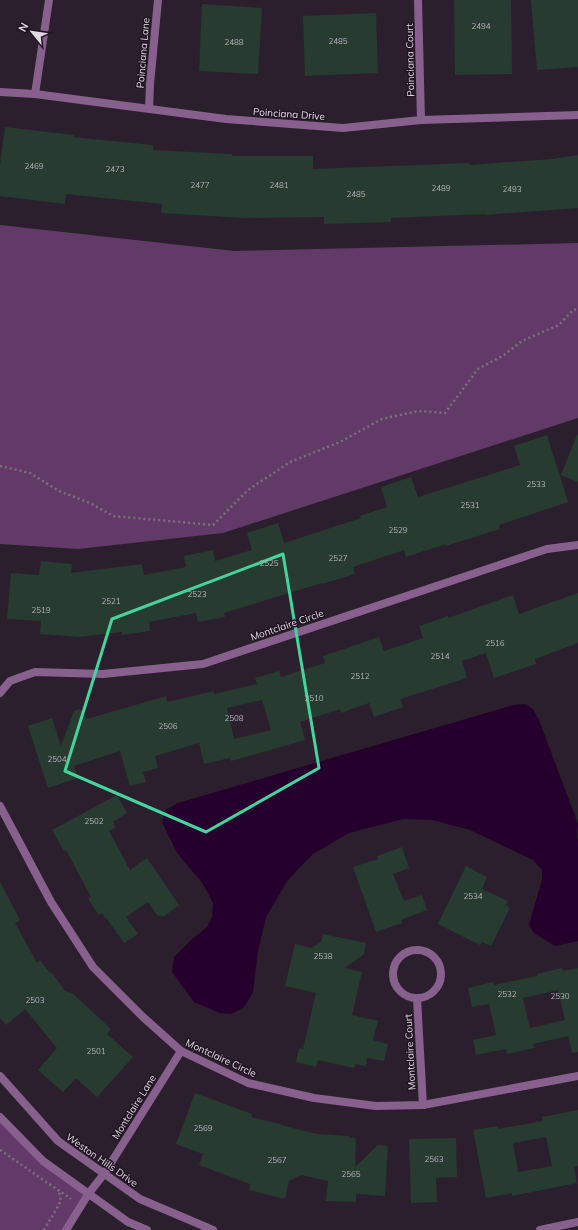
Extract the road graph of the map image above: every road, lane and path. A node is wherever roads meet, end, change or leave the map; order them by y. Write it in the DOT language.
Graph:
graph roads {
  1 [pos="49,0"];
  2 [pos="158,0"];
  3 [pos="418,0"];
  4 [pos="0,92"];
  5 [pos="35,94"];
  6 [pos="149,108"];
  7 [pos="578,115"];
  8 [pos="422,120"];
  9 [pos="578,309"];
  10 [pos="0,466"];
  11 [pos="578,545"];
  12 [pos="0,693"];
  13 [pos="0,806"];
  14 [pos="417,998"];
  15 [pos="180,1051"];
  16 [pos="0,1076"];
  17 [pos="578,1076"];
  18 [pos="423,1105"];
  19 [pos="0,1117"];
  20 [pos="0,1150"];
  21 [pos="104,1174"];
  22 [pos="59,1191"];
  23 [pos="89,1194"];
  24 [pos="81,1206"];
  25 [pos="578,1222"];
  26 [pos="44,1230"];
  27 [pos="66,1230"];
  28 [pos="147,1230"];
  29 [pos="213,1230"];
  30 [pos="540,1230"];
  1 -- 5 [label="street"];
  2 -- 6 [label="street, Poinciana Lane"];
  3 -- 8 [label="street, Poinciana Court"];
  4 -- 5 [label="street, Poinciana Drive"];
  5 -- 6 [label="street, Poinciana Drive"];
  6 -- 8 [label="street, Poinciana Drive"];
  7 -- 8 [label="street, Poinciana Drive"];
  9 -- 10 [label="path"];
  11 -- 12 [label="street, Montclaire Circle"];
  13 -- 15 [label="street, Montclaire Circle"];
  14 -- 14 [label="street"];
  14 -- 18 [label="street, Montclaire Court"];
  15 -- 18 [label="street, Montclaire Circle"];
  15 -- 21 [label="street, Montclaire Lane"];
  16 -- 21 [label="street, Weston Hills Drive"];
  17 -- 18 [label="street, Montclaire Circle"];
  19 -- 23 [label="street"];
  20 -- 22 [label="path"];
  21 -- 23 [label="street, Montclaire Lane"];
  21 -- 29 [label="street, Weston Hills Drive"];
  22 -- 24 [label="path"];
  22 -- 26 [label="path"];
  23 -- 24 [label="street, Montclaire Lane"];
  23 -- 28 [label="street"];
  24 -- 27 [label="street, Montclaire Lane"];
  25 -- 30 [label="street"];
}
